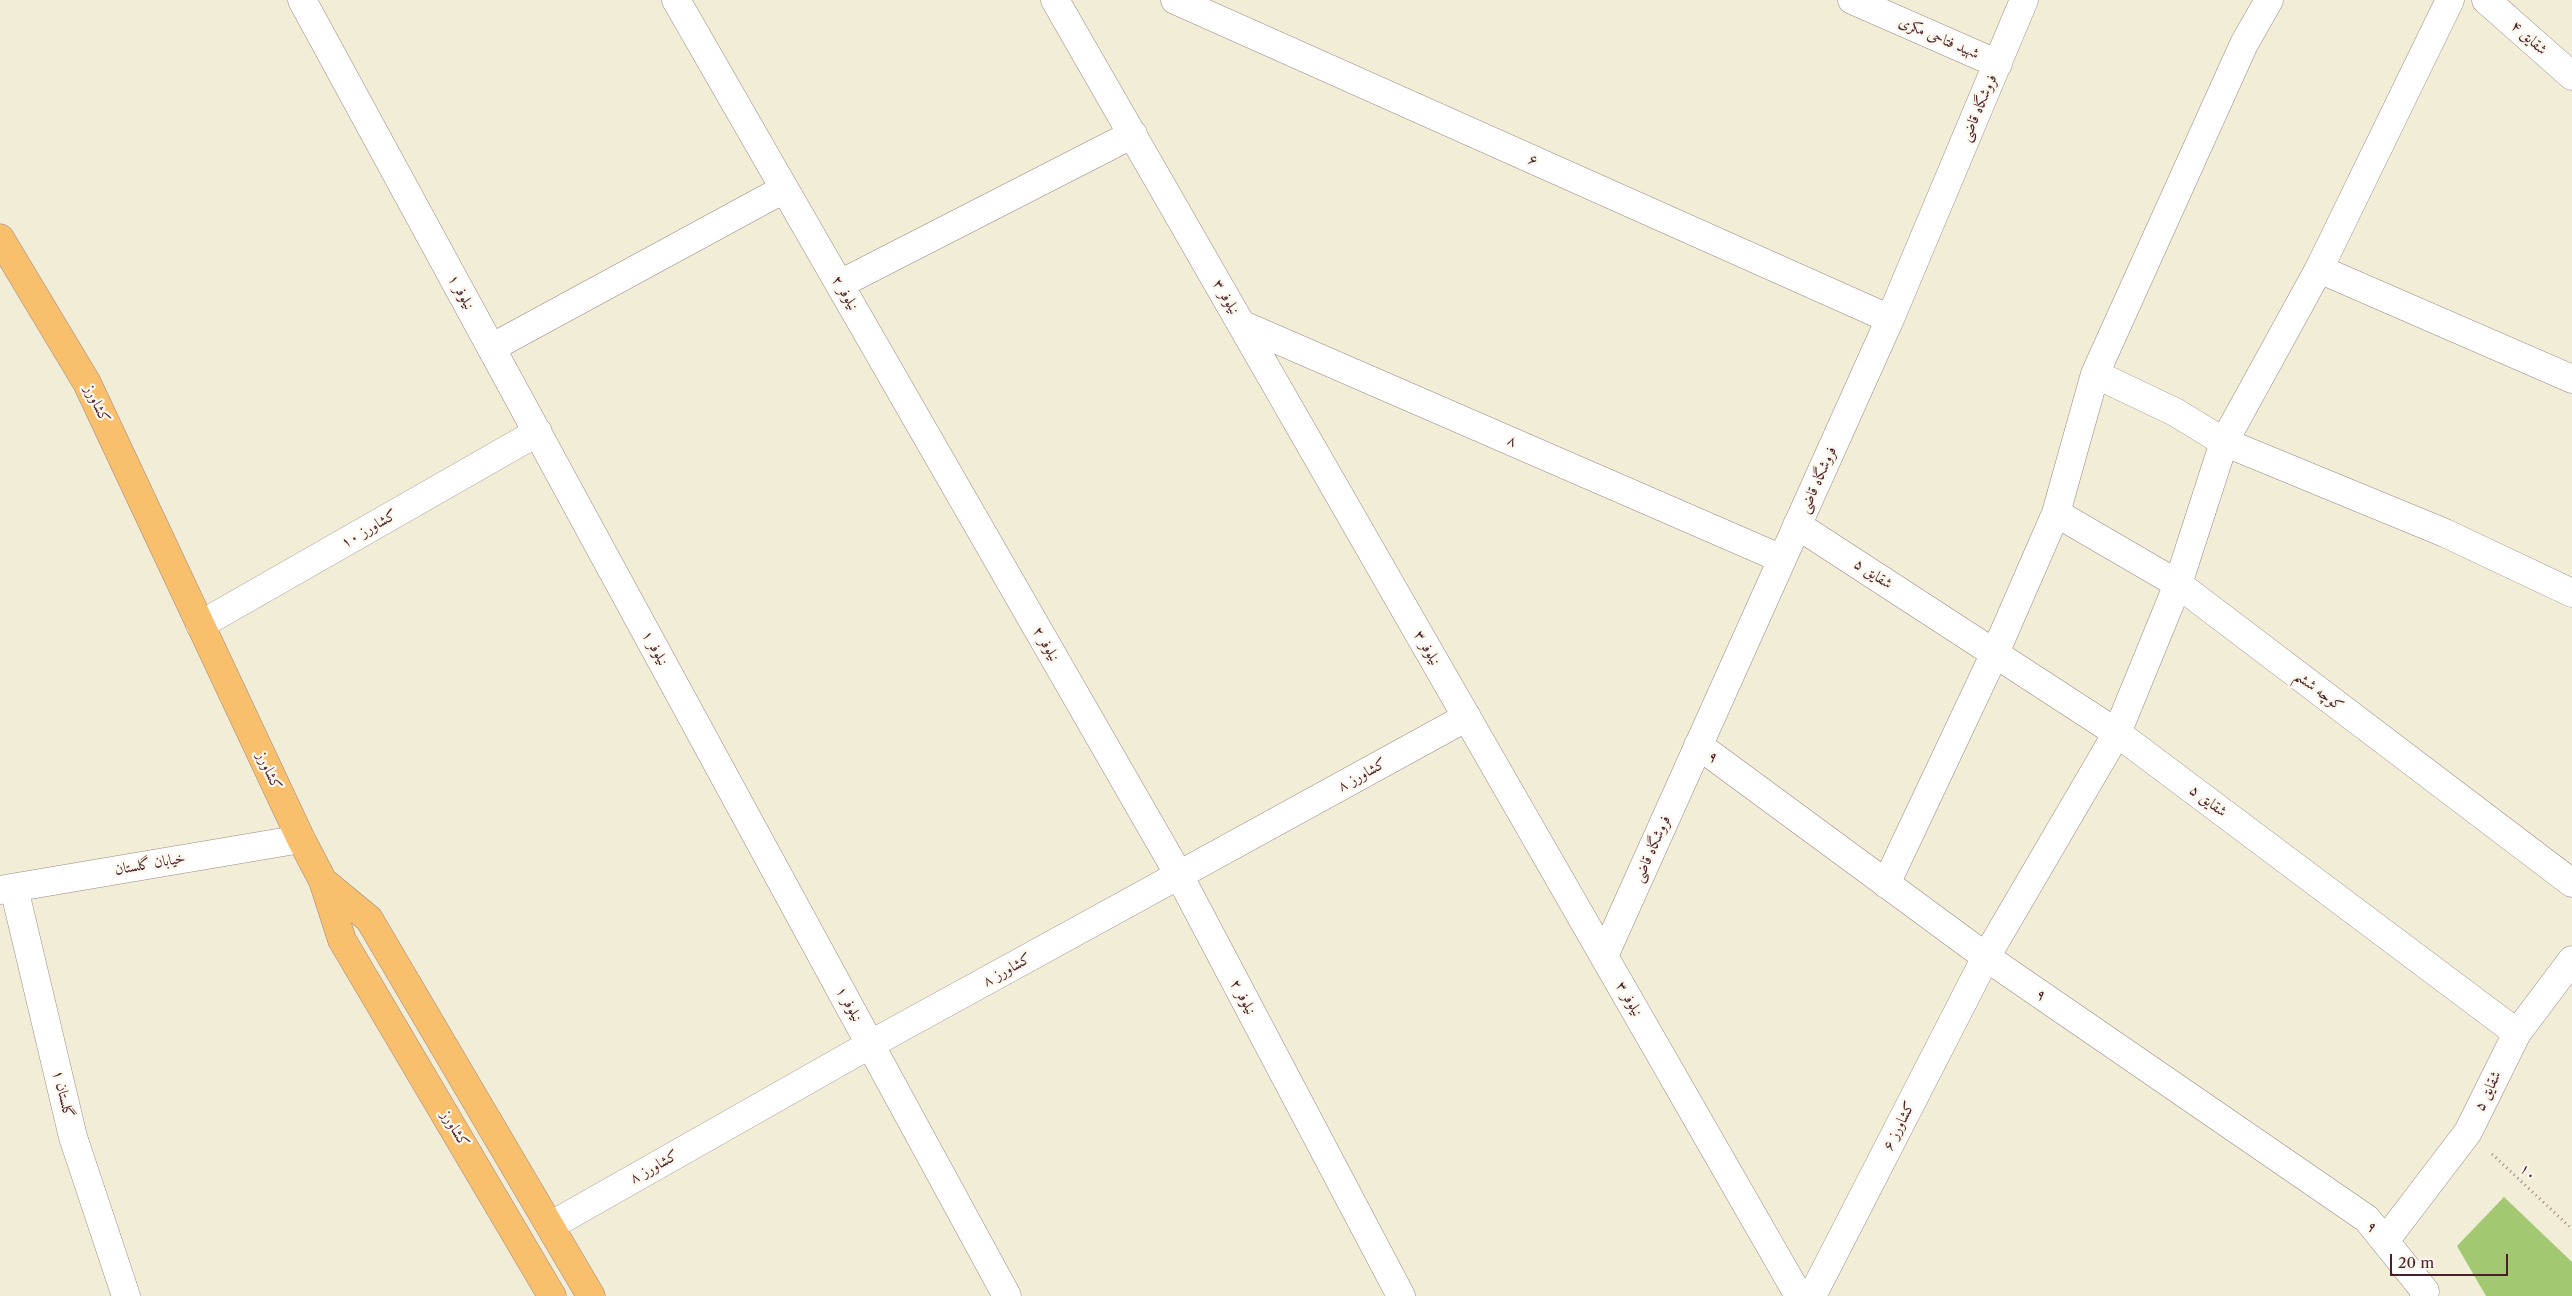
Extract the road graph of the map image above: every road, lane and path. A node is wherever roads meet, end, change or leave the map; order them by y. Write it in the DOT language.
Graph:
graph roads {
  1 [pos="302,0"];
  2 [pos="676,0"];
  3 [pos="1055,0"];
  4 [pos="1175,0"];
  5 [pos="1852,0"];
  6 [pos="2024,0"];
  7 [pos="2269,0"];
  8 [pos="2450,0"];
  9 [pos="2486,0"];
  10 [pos="1998,64"];
  11 [pos="2572,76"];
  12 [pos="1133,134"];
  13 [pos="784,189"];
  14 [pos="0,238"];
  15 [pos="2319,269"];
  16 [pos="840,284"];
  17 [pos="1890,319"];
  18 [pos="1241,324"];
  19 [pos="491,348"];
  20 [pos="2095,374"];
  21 [pos="2572,379"];
  22 [pos="538,432"];
  23 [pos="2224,442"];
  24 [pos="2056,513"];
  25 [pos="1797,525"];
  26 [pos="1782,559"];
  27 [pos="2178,584"];
  28 [pos="2572,593"];
  29 [pos="200,625"];
  30 [pos="1995,653"];
  31 [pos="1467,717"];
  32 [pos="2117,733"];
  33 [pos="1698,745"];
  34 [pos="301,838"];
  35 [pos="1179,875"];
  36 [pos="323,881"];
  37 [pos="2572,883"];
  38 [pos="1886,884"];
  39 [pos="7,889"];
  40 [pos="1604,956"];
  41 [pos="1986,957"];
  42 [pos="2572,960"];
  43 [pos="2516,1033"];
  44 [pos="871,1044"];
  45 [pos="2468,1132"];
  46 [pos="550,1226"];
  47 [pos="2572,1229"];
  48 [pos="2385,1241"];
  49 [pos="126,1296"];
  50 [pos="552,1296"];
  51 [pos="591,1296"];
  52 [pos="1007,1296"];
  53 [pos="1401,1296"];
  54 [pos="1799,1296"];
  55 [pos="1812,1296"];
  56 [pos="2424,1296"];
  1 -- 19 [label="street, نیلوفر ۱"];
  2 -- 13 [label="street, نیلوفر ۲"];
  3 -- 12 [label="street, نیلوفر ۳"];
  4 -- 17 [label="street, ۶"];
  5 -- 10 [label="street, شهید فتاحی مکری"];
  6 -- 10 [label="street, فروشگاه قاضی"];
  7 -- 20 [label="street"];
  8 -- 15 [label="street, کشاورز ۶"];
  9 -- 11 [label="street, شقایق ۴"];
  10 -- 17 [label="street, فروشگاه قاضی"];
  12 -- 16 [label="street"];
  12 -- 18 [label="street, نیلوفر ۳"];
  13 -- 16 [label="street, نیلوفر ۲"];
  13 -- 19 [label="street"];
  14 -- 29 [label="main road, کشاورز"];
  15 -- 21 [label="street"];
  15 -- 23 [label="street, کشاورز ۶"];
  16 -- 35 [label="street, نیلوفر ۲"];
  17 -- 25 [label="street, فروشگاه قاضی"];
  18 -- 26 [label="street, ۸"];
  18 -- 31 [label="street, نیلوفر ۳"];
  19 -- 22 [label="street, نیلوفر ۱"];
  20 -- 23 [label="street"];
  20 -- 24 [label="street"];
  22 -- 29 [label="street, کشاورز ۱۰"];
  22 -- 44 [label="street, نیلوفر ۱"];
  23 -- 27 [label="street, کشاورز ۶"];
  23 -- 28 [label="street"];
  24 -- 27 [label="street, کوچه ششم"];
  24 -- 30 [label="street"];
  25 -- 26 [label="street, فروشگاه قاضی"];
  25 -- 30 [label="street, شقایق ۵"];
  26 -- 33 [label="street, فروشگاه قاضی"];
  27 -- 32 [label="street, کشاورز ۶"];
  27 -- 37 [label="street, کوچه ششم"];
  29 -- 34 [label="main road, کشاورز"];
  30 -- 32 [label="street, شقایق ۵"];
  30 -- 38 [label="street"];
  31 -- 35 [label="street, کشاورز ۸"];
  31 -- 40 [label="street, نیلوفر ۳"];
  32 -- 41 [label="street, کشاورز ۶"];
  32 -- 43 [label="street, شقایق ۵"];
  33 -- 38 [label="street, ۹"];
  33 -- 40 [label="street, فروشگاه قاضی"];
  34 -- 36 [label="main road, کشاورز"];
  34 -- 39 [label="street, خیابان گلستان"];
  35 -- 44 [label="street, کشاورز ۸"];
  35 -- 53 [label="street, نیلوفر ۲"];
  36 -- 46 [label="main road"];
  36 -- 50 [label="main road, کشاورز"];
  38 -- 41 [label="street, ۹"];
  39 -- 49 [label="street, گلستان ۱"];
  40 -- 54 [label="street, نیلوفر ۳"];
  41 -- 48 [label="street, ۹"];
  41 -- 55 [label="street, کشاورز ۶"];
  42 -- 43 [label="street"];
  43 -- 45 [label="street, شقایق ۵"];
  44 -- 46 [label="street, کشاورز ۸"];
  44 -- 52 [label="street, نیلوفر ۱"];
  45 -- 47 [label="path, ۱۰"];
  45 -- 48 [label="street, شقایق ۵"];
  46 -- 51 [label="main road"];
  48 -- 56 [label="street, ۹"];
}
